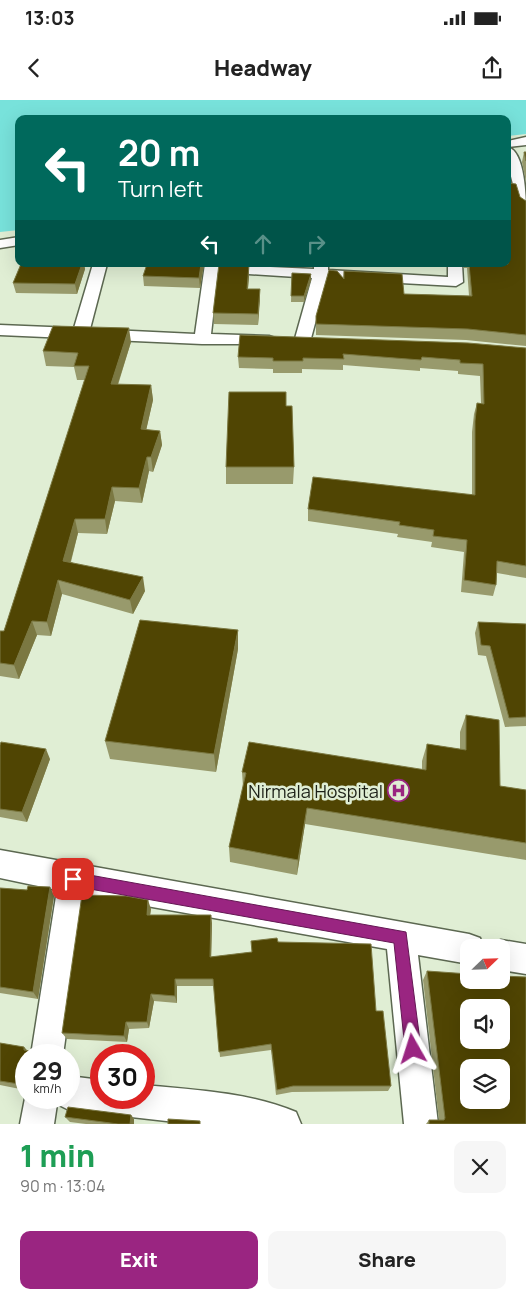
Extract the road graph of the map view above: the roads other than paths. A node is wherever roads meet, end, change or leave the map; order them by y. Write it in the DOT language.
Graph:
graph roads {
  1 [pos="526,141"];
  2 [pos="511,144"];
  3 [pos="511,159"];
  4 [pos="526,207"];
  5 [pos="15,242"];
  6 [pos="0,244"];
  7 [pos="99,267"];
  8 [pos="211,267"];
  9 [pos="248,267"];
  10 [pos="455,267"];
  11 [pos="321,269"];
  12 [pos="0,330"];
  13 [pos="82,334"];
  14 [pos="202,339"];
  15 [pos="302,342"];
  16 [pos="321,342"];
  17 [pos="0,864"];
  18 [pos="73,879"];
  19 [pos="401,937"];
  20 [pos="460,947"];
  21 [pos="510,956"];
  22 [pos="526,959"];
  23 [pos="49,1044"];
  24 [pos="155,1106"];
  25 [pos="39,1109"];
  26 [pos="220,1117"];
  27 [pos="37,1124"];
  28 [pos="284,1124"];
  29 [pos="421,1124"];
  1 -- 2 [label="street"];
  3 -- 4 [label="street"];
  5 -- 6 [label="street"];
  7 -- 13 [label="street"];
  8 -- 14 [label="street"];
  9 -- 11 [label="street"];
  10 -- 11 [label="street"];
  11 -- 15 [label="street"];
  12 -- 13 [label="street"];
  13 -- 14 [label="street"];
  14 -- 15 [label="street"];
  15 -- 16 [label="street"];
  17 -- 18 [label="street"];
  18 -- 19 [label="street"];
  18 -- 23 [label="street"];
  19 -- 20 [label="street"];
  19 -- 29 [label="street"];
  21 -- 22 [label="street"];
  24 -- 26 [label="street"];
  25 -- 27 [label="street"];
  26 -- 28 [label="street"];
}
